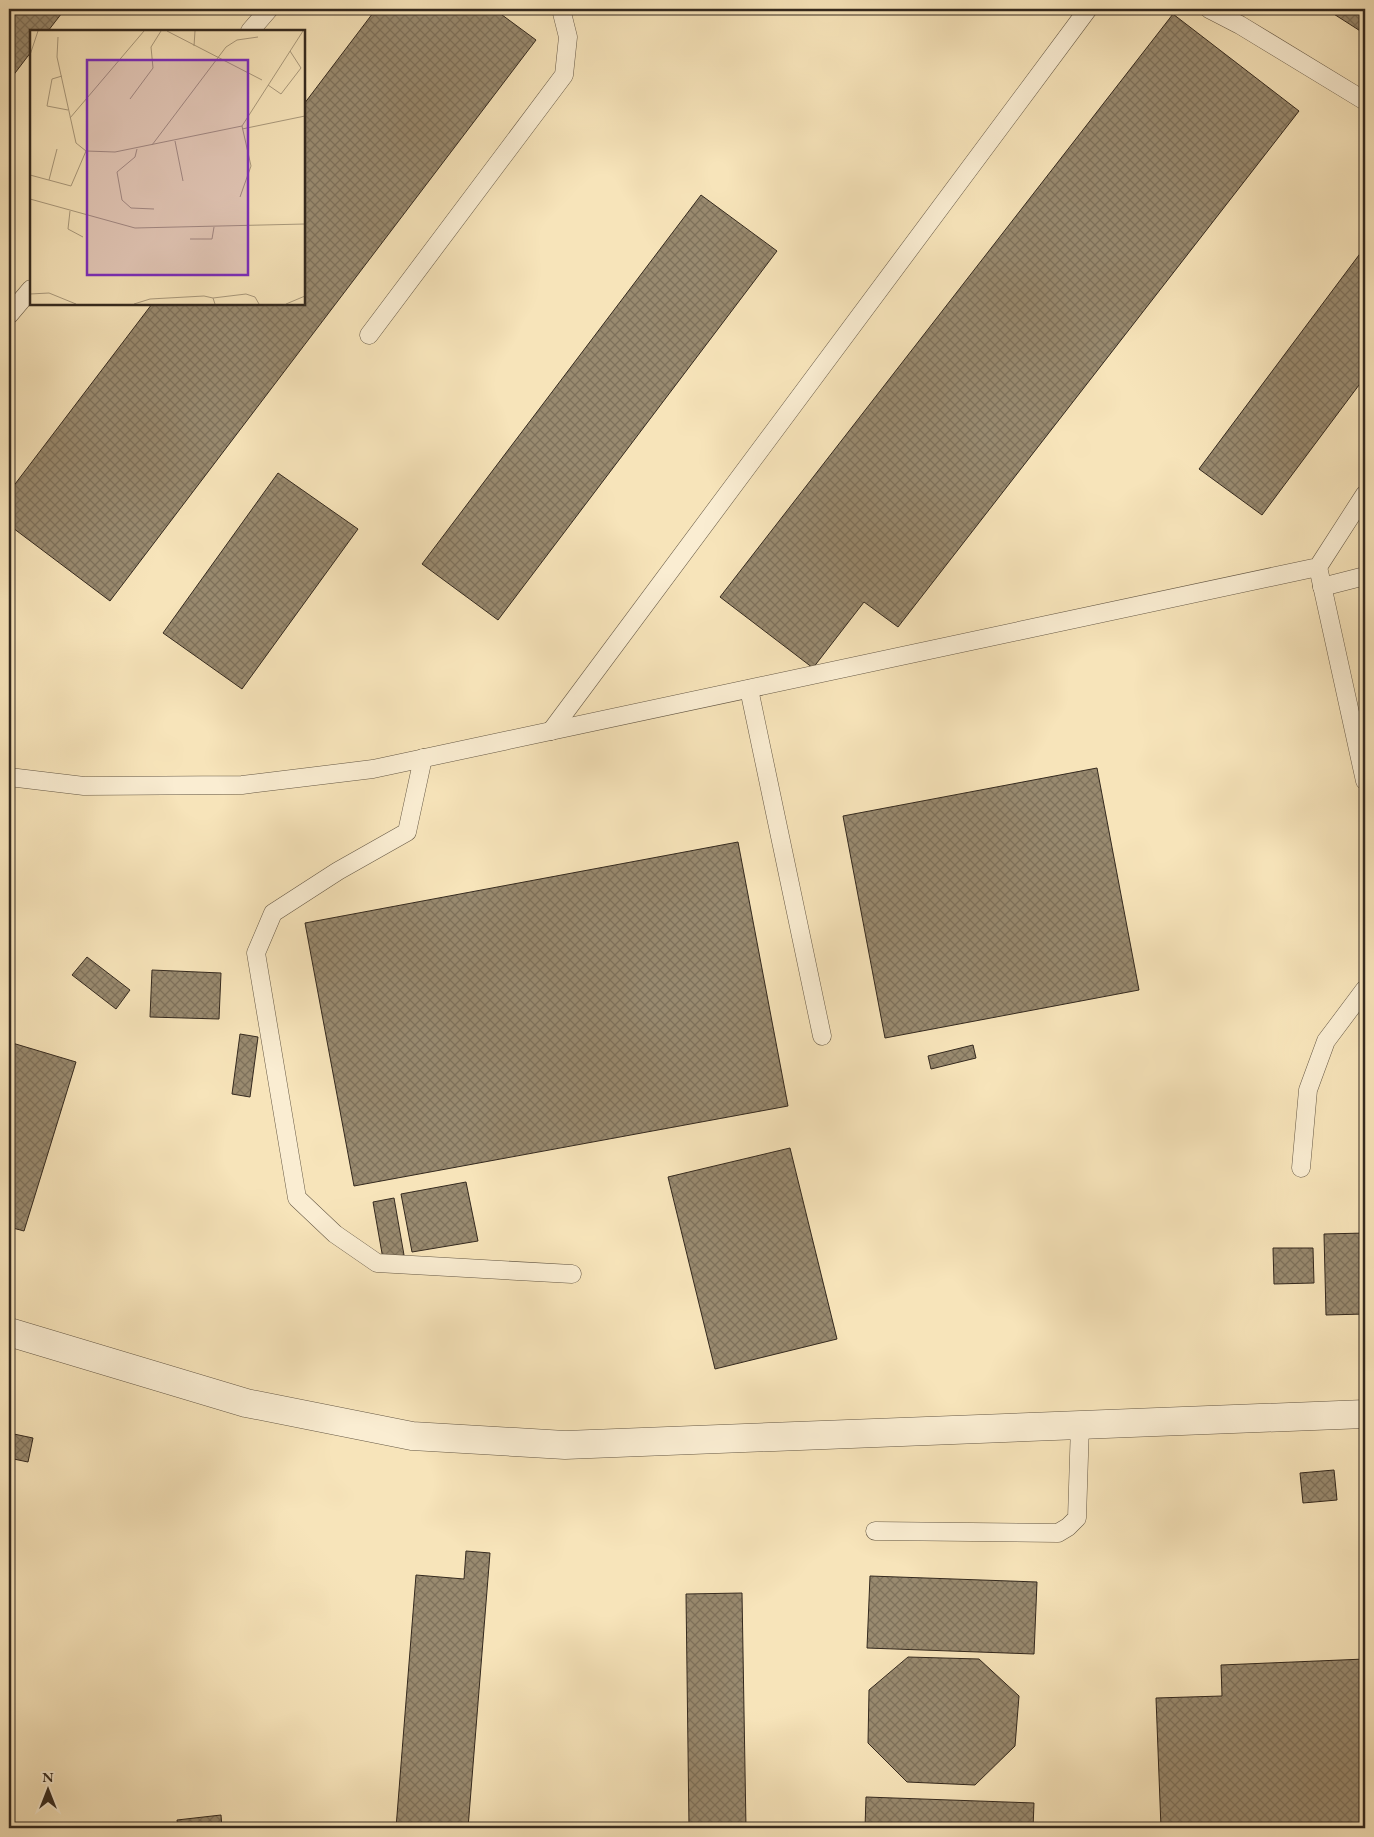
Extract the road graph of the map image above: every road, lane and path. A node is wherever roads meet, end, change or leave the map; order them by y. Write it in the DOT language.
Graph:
graph roads {
  1 [pos="269,9"];
  2 [pos="561,9"];
  3 [pos="1088,9"];
  4 [pos="1208,9"];
  5 [pos="251,30"];
  6 [pos="1365,101"];
  7 [pos="30,290"];
  8 [pos="9,315"];
  9 [pos="370,336"];
  10 [pos="1365,494"];
  11 [pos="1318,567"];
  12 [pos="1365,576"];
  13 [pos="1322,587"];
  14 [pos="749,689"];
  15 [pos="551,731"];
  16 [pos="424,758"];
  17 [pos="9,777"];
  18 [pos="1365,781"];
  19 [pos="1365,989"];
  20 [pos="822,1036"];
  21 [pos="1301,1168"];
  22 [pos="572,1274"];
  23 [pos="9,1332"];
  24 [pos="1365,1414"];
  25 [pos="1080,1425"];
  26 [pos="875,1531"];
  1 -- 5 [label="lane"];
  2 -- 9 [label="lane"];
  3 -- 15 [label="lane"];
  4 -- 6 [label="lane"];
  7 -- 8 [label="lane"];
  10 -- 11 [label="lane"];
  11 -- 13 [label="lane"];
  11 -- 14 [label="lane"];
  12 -- 13 [label="lane"];
  13 -- 18 [label="lane"];
  14 -- 15 [label="lane"];
  14 -- 20 [label="lane"];
  15 -- 16 [label="lane"];
  16 -- 17 [label="lane"];
  16 -- 22 [label="lane"];
  19 -- 21 [label="lane"];
  23 -- 25 [label="street"];
  24 -- 25 [label="street"];
  25 -- 26 [label="lane"];
}
